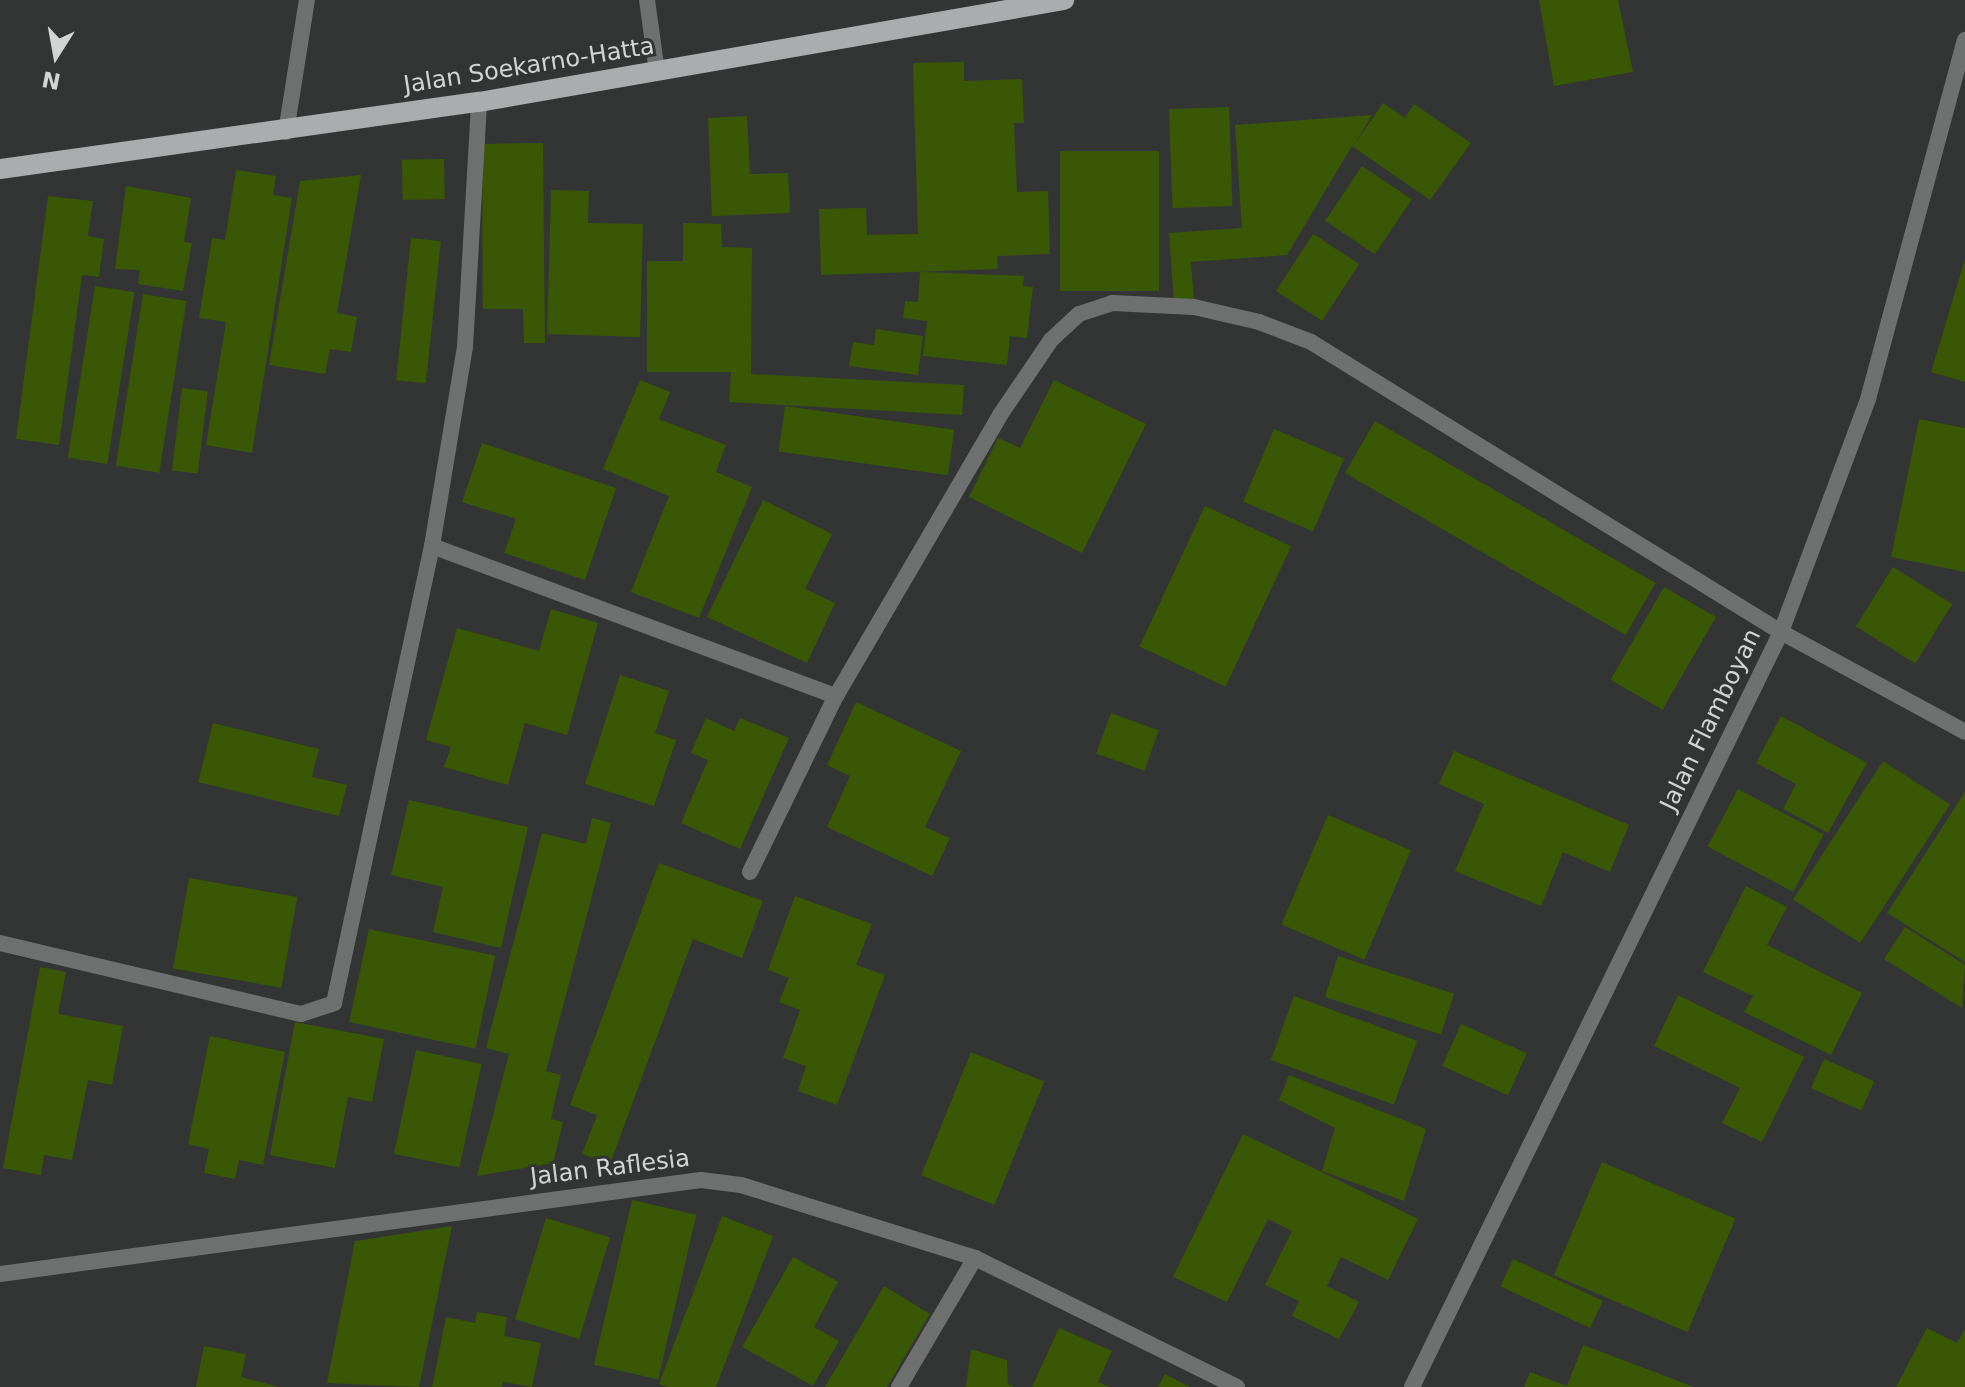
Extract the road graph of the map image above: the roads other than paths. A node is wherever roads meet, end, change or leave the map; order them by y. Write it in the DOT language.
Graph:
graph roads {
  1 [pos="307,0"];
  2 [pos="647,0"];
  3 [pos="1064,0"];
  4 [pos="986,6"];
  5 [pos="1965,40"];
  6 [pos="657,72"];
  7 [pos="479,102"];
  8 [pos="286,132"];
  9 [pos="0,169"];
  10 [pos="432,546"];
  11 [pos="1781,632"];
  12 [pos="836,696"];
  13 [pos="1965,732"];
  14 [pos="750,872"];
  15 [pos="0,943"];
  16 [pos="975,1258"];
  17 [pos="0,1274"];
  18 [pos="899,1387"];
  19 [pos="1237,1387"];
  20 [pos="1412,1387"];
  1 -- 8 [label="street"];
  2 -- 6 [label="street"];
  3 -- 4 [label="main road, Jalan Soekarno-Hatta"];
  4 -- 6 [label="main road, Jalan Soekarno-Hatta"];
  5 -- 11 [label="street, Jalan Flamboyan"];
  6 -- 7 [label="main road, Jalan Soekarno-Hatta"];
  7 -- 8 [label="main road, Jalan Soekarno-Hatta"];
  7 -- 10 [label="street"];
  8 -- 9 [label="main road, Jalan Soekarno-Hatta"];
  10 -- 12 [label="street"];
  10 -- 15 [label="street"];
  11 -- 12 [label="street"];
  11 -- 13 [label="street"];
  11 -- 20 [label="street, Jalan Flamboyan"];
  12 -- 14 [label="street"];
  16 -- 17 [label="street, Jalan Raflesia"];
  16 -- 18 [label="street"];
  16 -- 19 [label="street, Jalan Raflesia"];
}
